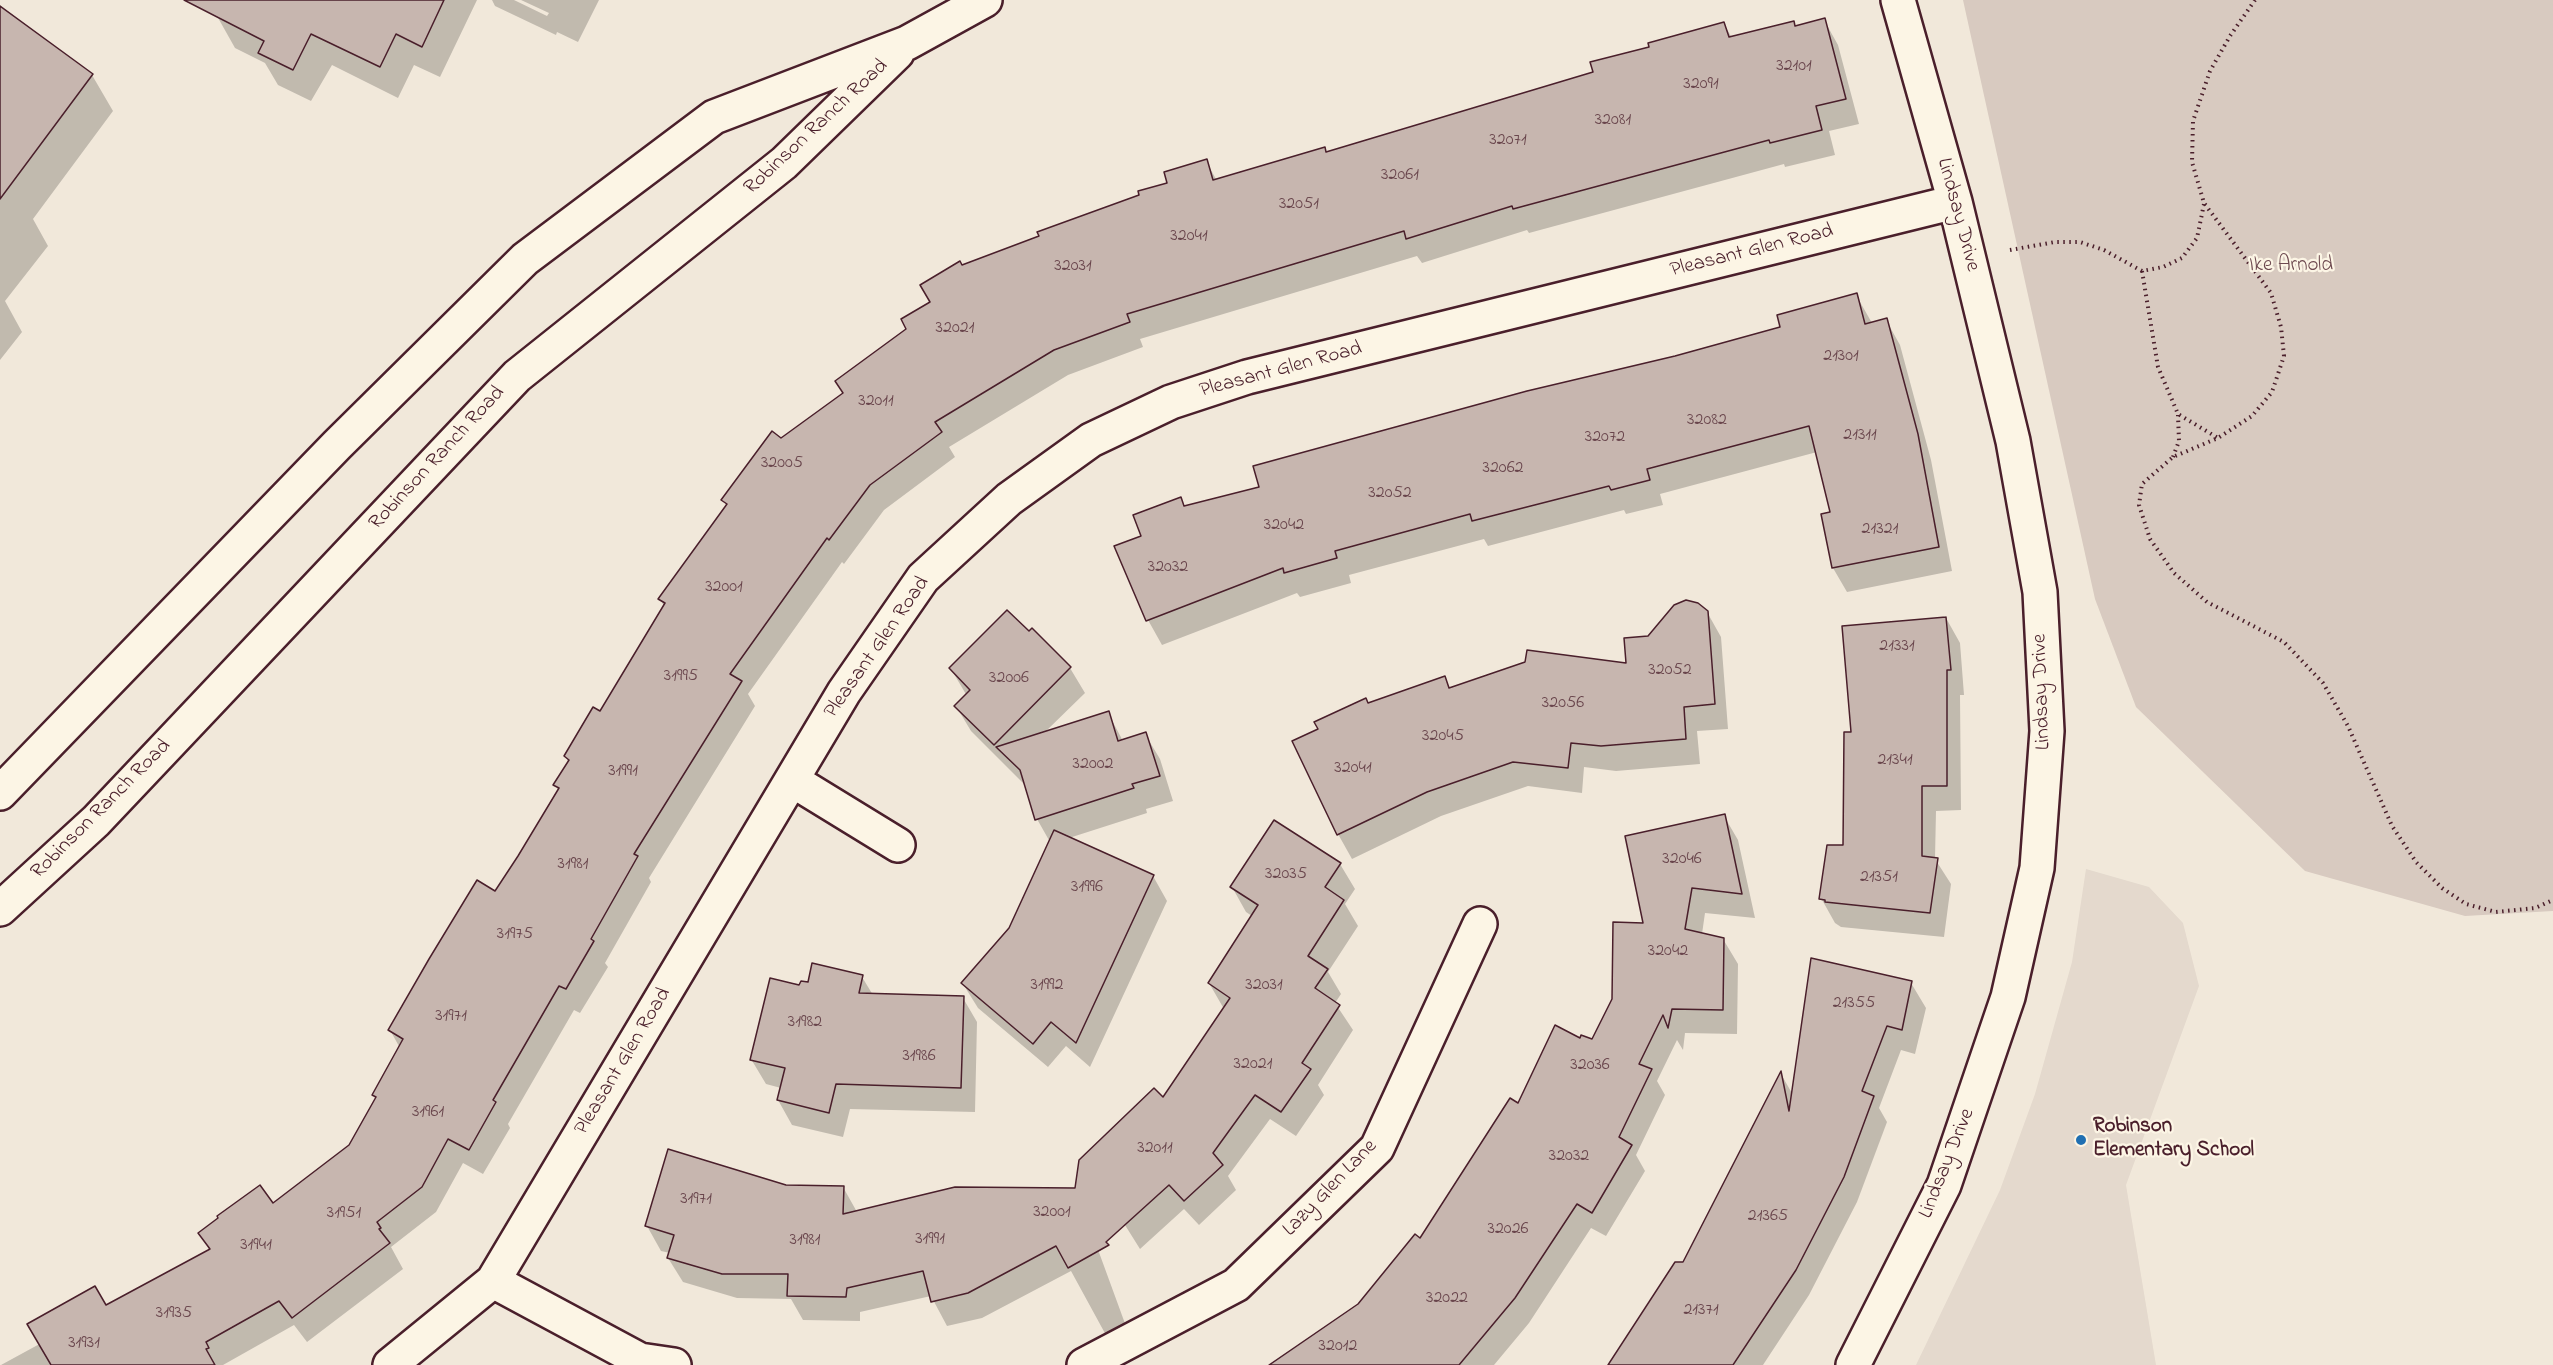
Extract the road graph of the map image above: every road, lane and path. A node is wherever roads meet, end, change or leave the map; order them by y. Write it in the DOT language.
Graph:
graph roads {
  1 [pos="985,0"];
  2 [pos="1898,0"];
  3 [pos="2255,0"];
  4 [pos="907,43"];
  5 [pos="1955,202"];
  6 [pos="2204,203"];
  7 [pos="1969,259"];
  8 [pos="2142,271"];
  9 [pos="2178,414"];
  10 [pos="2218,438"];
  11 [pos="2173,458"];
  12 [pos="792,780"];
  13 [pos="0,793"];
  14 [pos="898,845"];
  15 [pos="2553,900"];
  16 [pos="0,909"];
  17 [pos="1480,924"];
  18 [pos="493,1281"];
  19 [pos="390,1365"];
  20 [pos="674,1365"];
  21 [pos="1084,1365"];
  22 [pos="1853,1365"];
  1 -- 4 [label="street, Robinson Ranch Road"];
  2 -- 5 [label="street, Lindsay Drive"];
  3 -- 6 [label="path"];
  4 -- 13 [label="street, Robinson Ranch Road"];
  4 -- 16 [label="street, Robinson Ranch Road"];
  5 -- 7 [label="street, Lindsay Drive"];
  5 -- 12 [label="street, Pleasant Glen Road"];
  6 -- 8 [label="path"];
  6 -- 10 [label="path"];
  7 -- 8 [label="path"];
  7 -- 22 [label="street, Lindsay Drive"];
  8 -- 9 [label="path"];
  9 -- 10 [label="path"];
  9 -- 11 [label="path"];
  10 -- 11 [label="path"];
  11 -- 15 [label="path"];
  12 -- 14 [label="street"];
  12 -- 18 [label="street, Pleasant Glen Road"];
  17 -- 21 [label="street, Lazy Glen Lane"];
  18 -- 19 [label="street, Pleasant Glen Road"];
  18 -- 20 [label="street"];
}
